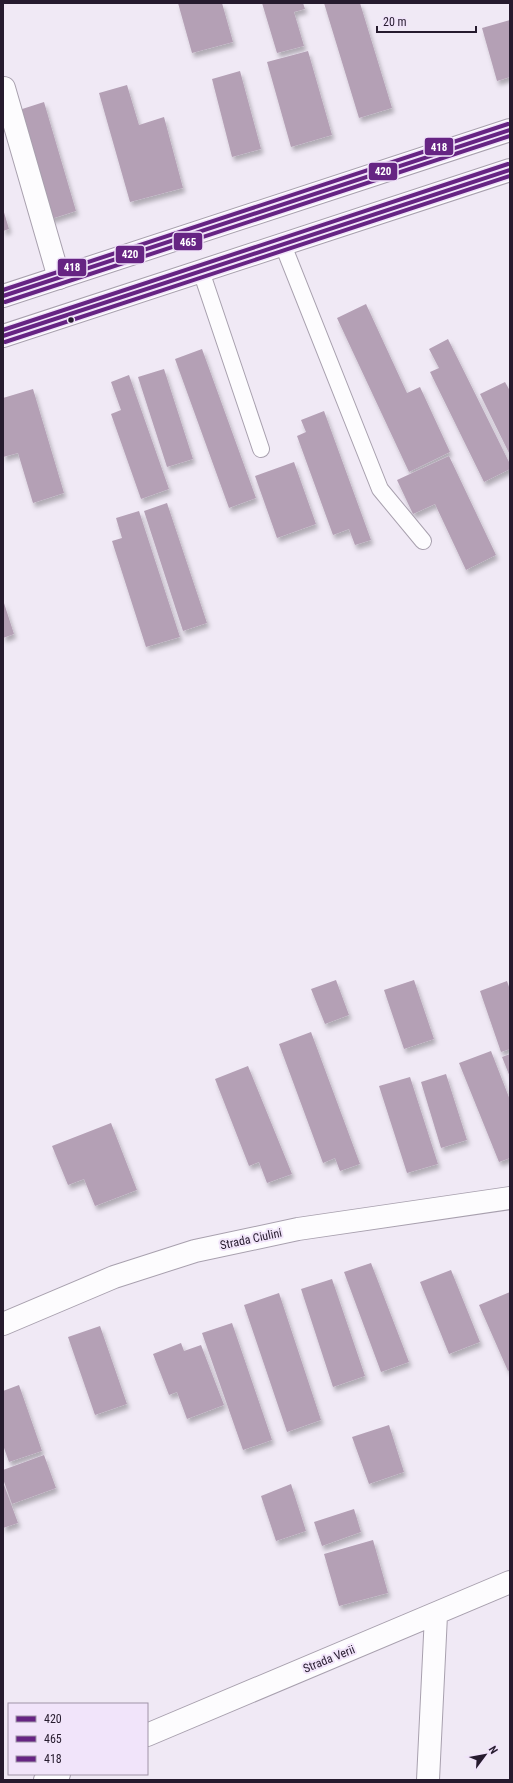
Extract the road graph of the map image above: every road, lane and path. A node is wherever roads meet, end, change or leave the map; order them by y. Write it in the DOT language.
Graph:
graph roads {
  1 [pos="4,88"];
  2 [pos="510,130"];
  3 [pos="510,170"];
  4 [pos="283,244"];
  5 [pos="200,272"];
  6 [pos="58,278"];
  7 [pos="3,296"];
  8 [pos="3,336"];
  9 [pos="261,449"];
  10 [pos="423,541"];
  11 [pos="510,1198"];
  12 [pos="3,1324"];
  13 [pos="510,1582"];
  14 [pos="436,1615"];
  15 [pos="148,1735"];
  16 [pos="57,1775"];
  17 [pos="45,1780"];
  18 [pos="428,1780"];
  1 -- 6 [label="main road"];
  2 -- 6 [label="main road"];
  3 -- 4 [label="main road"];
  4 -- 5 [label="main road"];
  4 -- 10 [label="lane"];
  5 -- 8 [label="main road"];
  5 -- 9 [label="lane"];
  6 -- 7 [label="main road"];
  11 -- 12 [label="main road, Strada Ciulini"];
  13 -- 14 [label="main road, Strada Verii"];
  14 -- 15 [label="main road, Strada Verii"];
  14 -- 18 [label="main road"];
  16 -- 17 [label="main road"];
}
